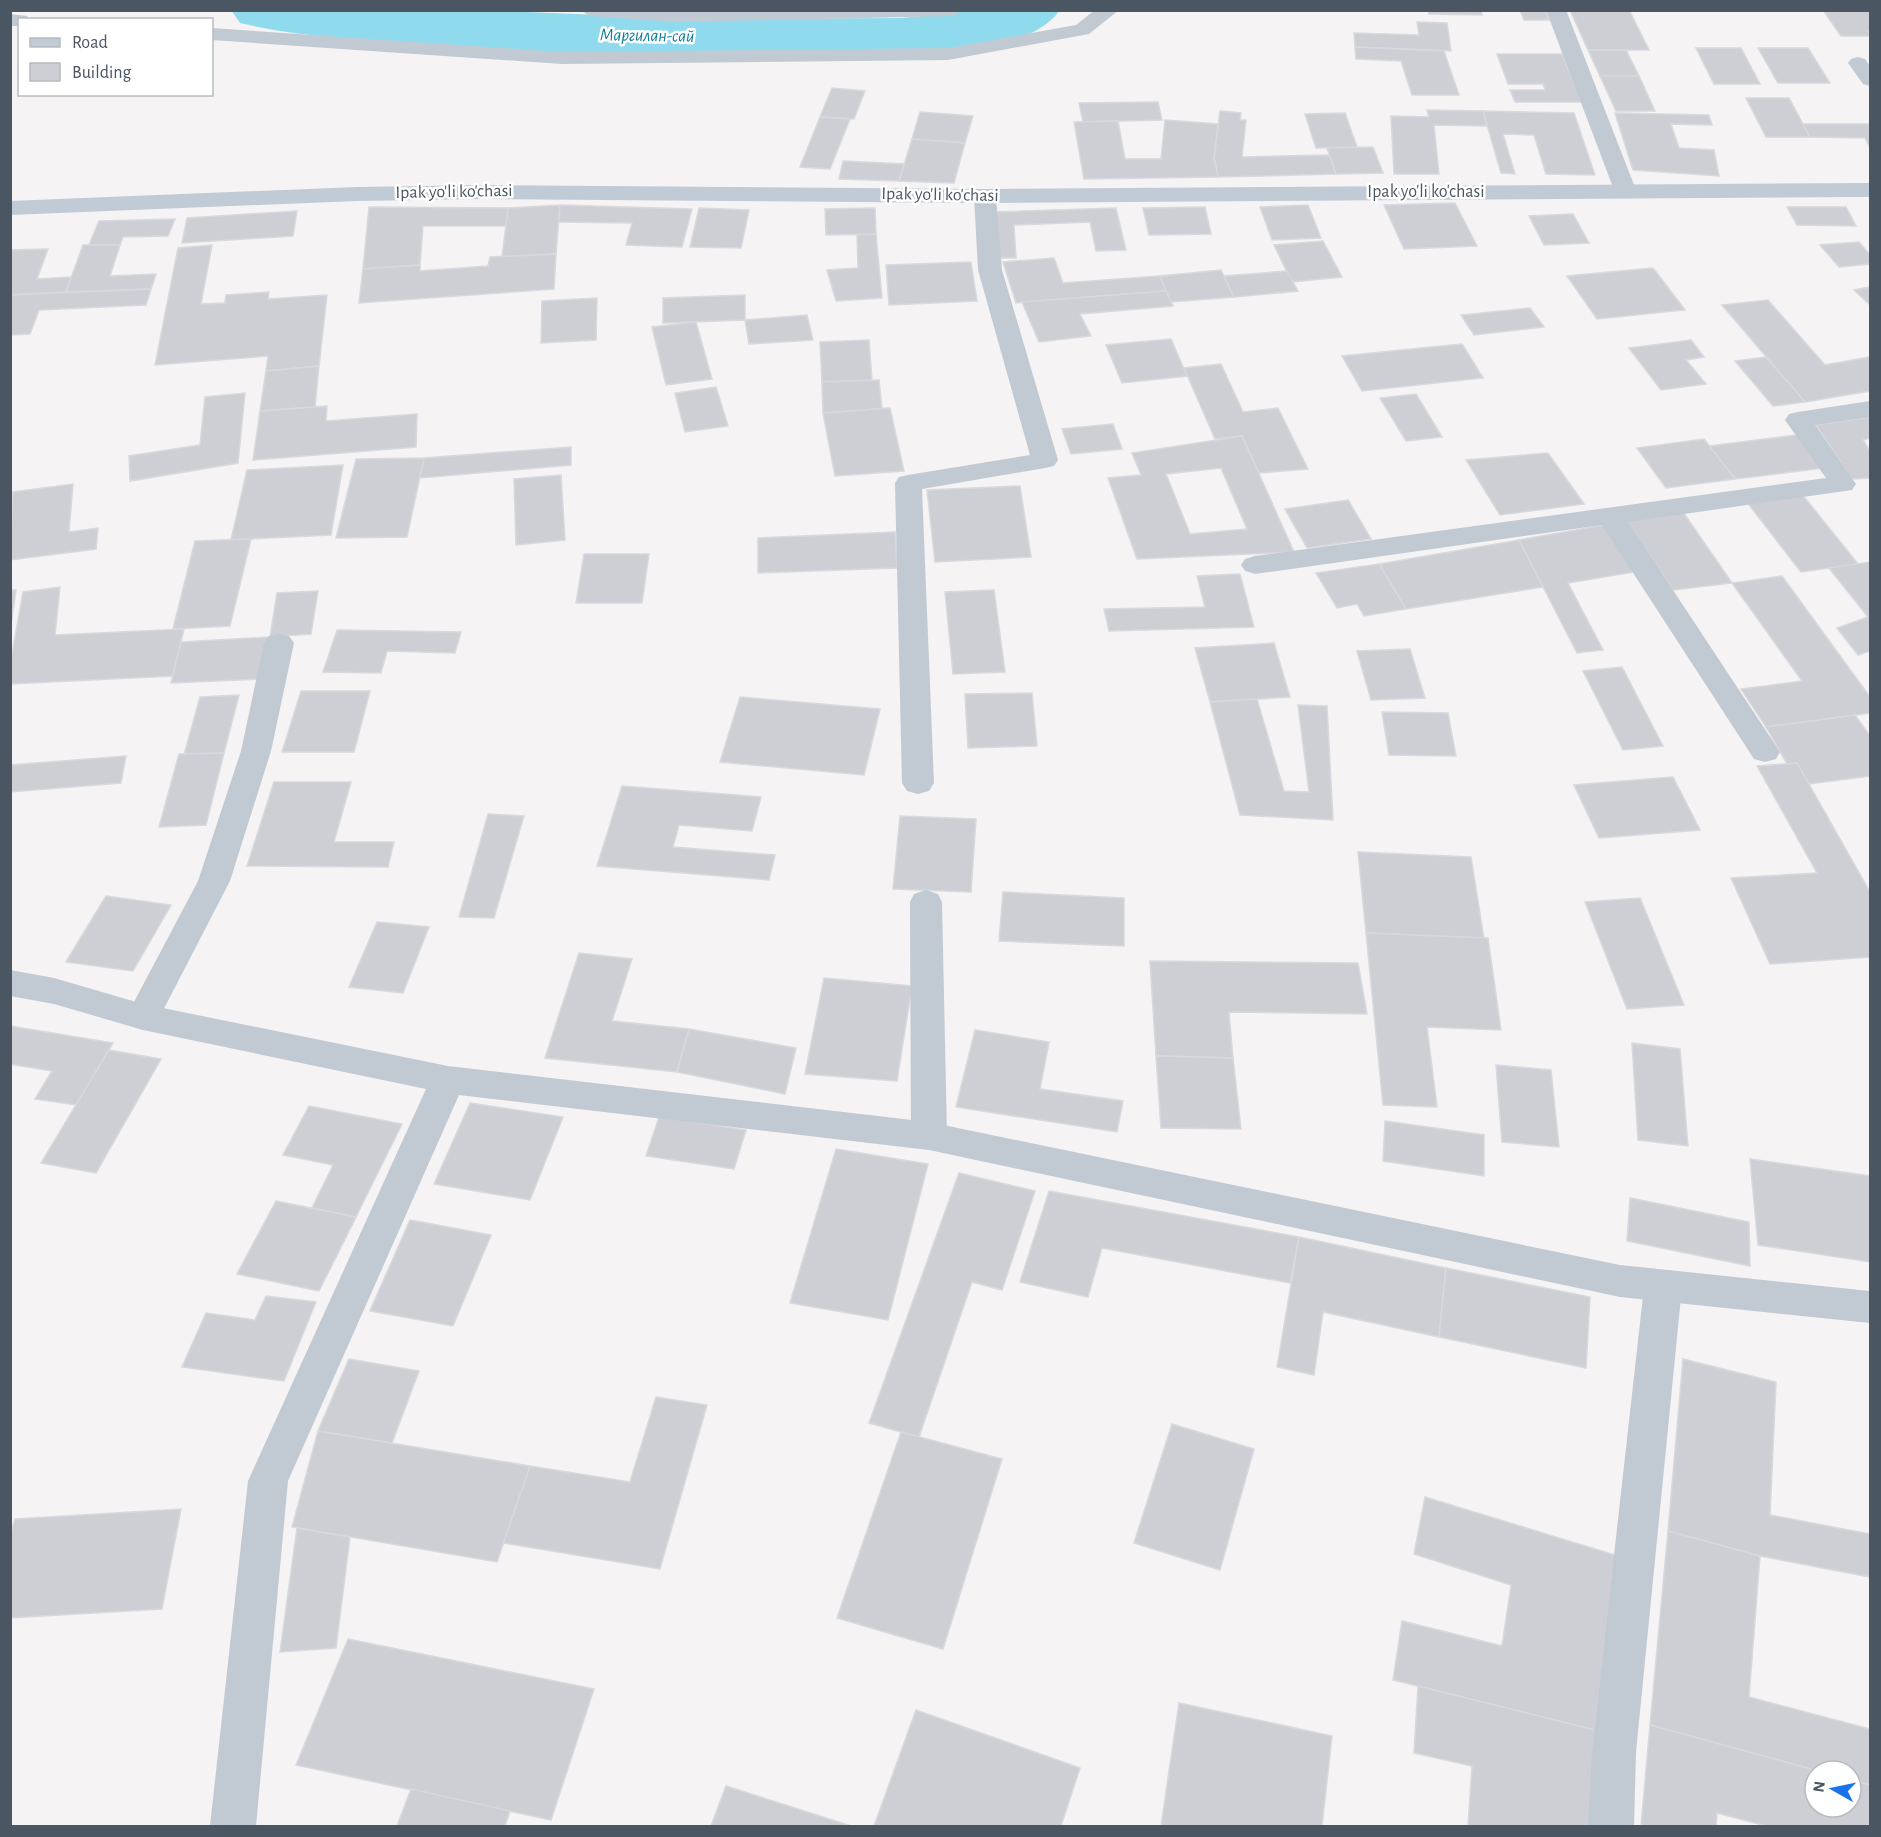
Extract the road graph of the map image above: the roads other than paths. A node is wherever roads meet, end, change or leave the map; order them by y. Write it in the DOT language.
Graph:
graph roads {
  1 [pos="590,10"];
  2 [pos="953,10"];
  3 [pos="1109,10"];
  4 [pos="1556,10"];
  5 [pos="213,34"];
  6 [pos="1858,63"];
  7 [pos="1870,80"];
  8 [pos="1625,190"];
  9 [pos="1870,190"];
  10 [pos="985,196"];
  11 [pos="10,208"];
  12 [pos="1870,409"];
  13 [pos="1611,516"];
  14 [pos="1255,565"];
  15 [pos="279,643"];
  16 [pos="1765,752"];
  17 [pos="918,783"];
  18 [pos="926,902"];
  19 [pos="10,982"];
  20 [pos="143,1017"];
  21 [pos="448,1080"];
  22 [pos="928,1136"];
  23 [pos="1663,1287"];
  24 [pos="1870,1307"];
  25 [pos="232,1827"];
  26 [pos="1611,1827"];
  1 -- 2 [label="street"];
  3 -- 5 [label="street"];
  4 -- 8 [label="street"];
  6 -- 7 [label="street"];
  8 -- 9 [label="main road, Ipak yo'li ko'chasi"];
  8 -- 10 [label="main road, Ipak yo'li ko'chasi"];
  10 -- 11 [label="main road, Ipak yo'li ko'chasi"];
  10 -- 17 [label="street"];
  12 -- 13 [label="street"];
  13 -- 14 [label="street"];
  13 -- 16 [label="street"];
  15 -- 20 [label="street"];
  18 -- 22 [label="street"];
  19 -- 20 [label="street"];
  20 -- 21 [label="street"];
  21 -- 22 [label="street"];
  21 -- 25 [label="street"];
  22 -- 23 [label="street"];
  23 -- 24 [label="street"];
  23 -- 26 [label="street"];
}
